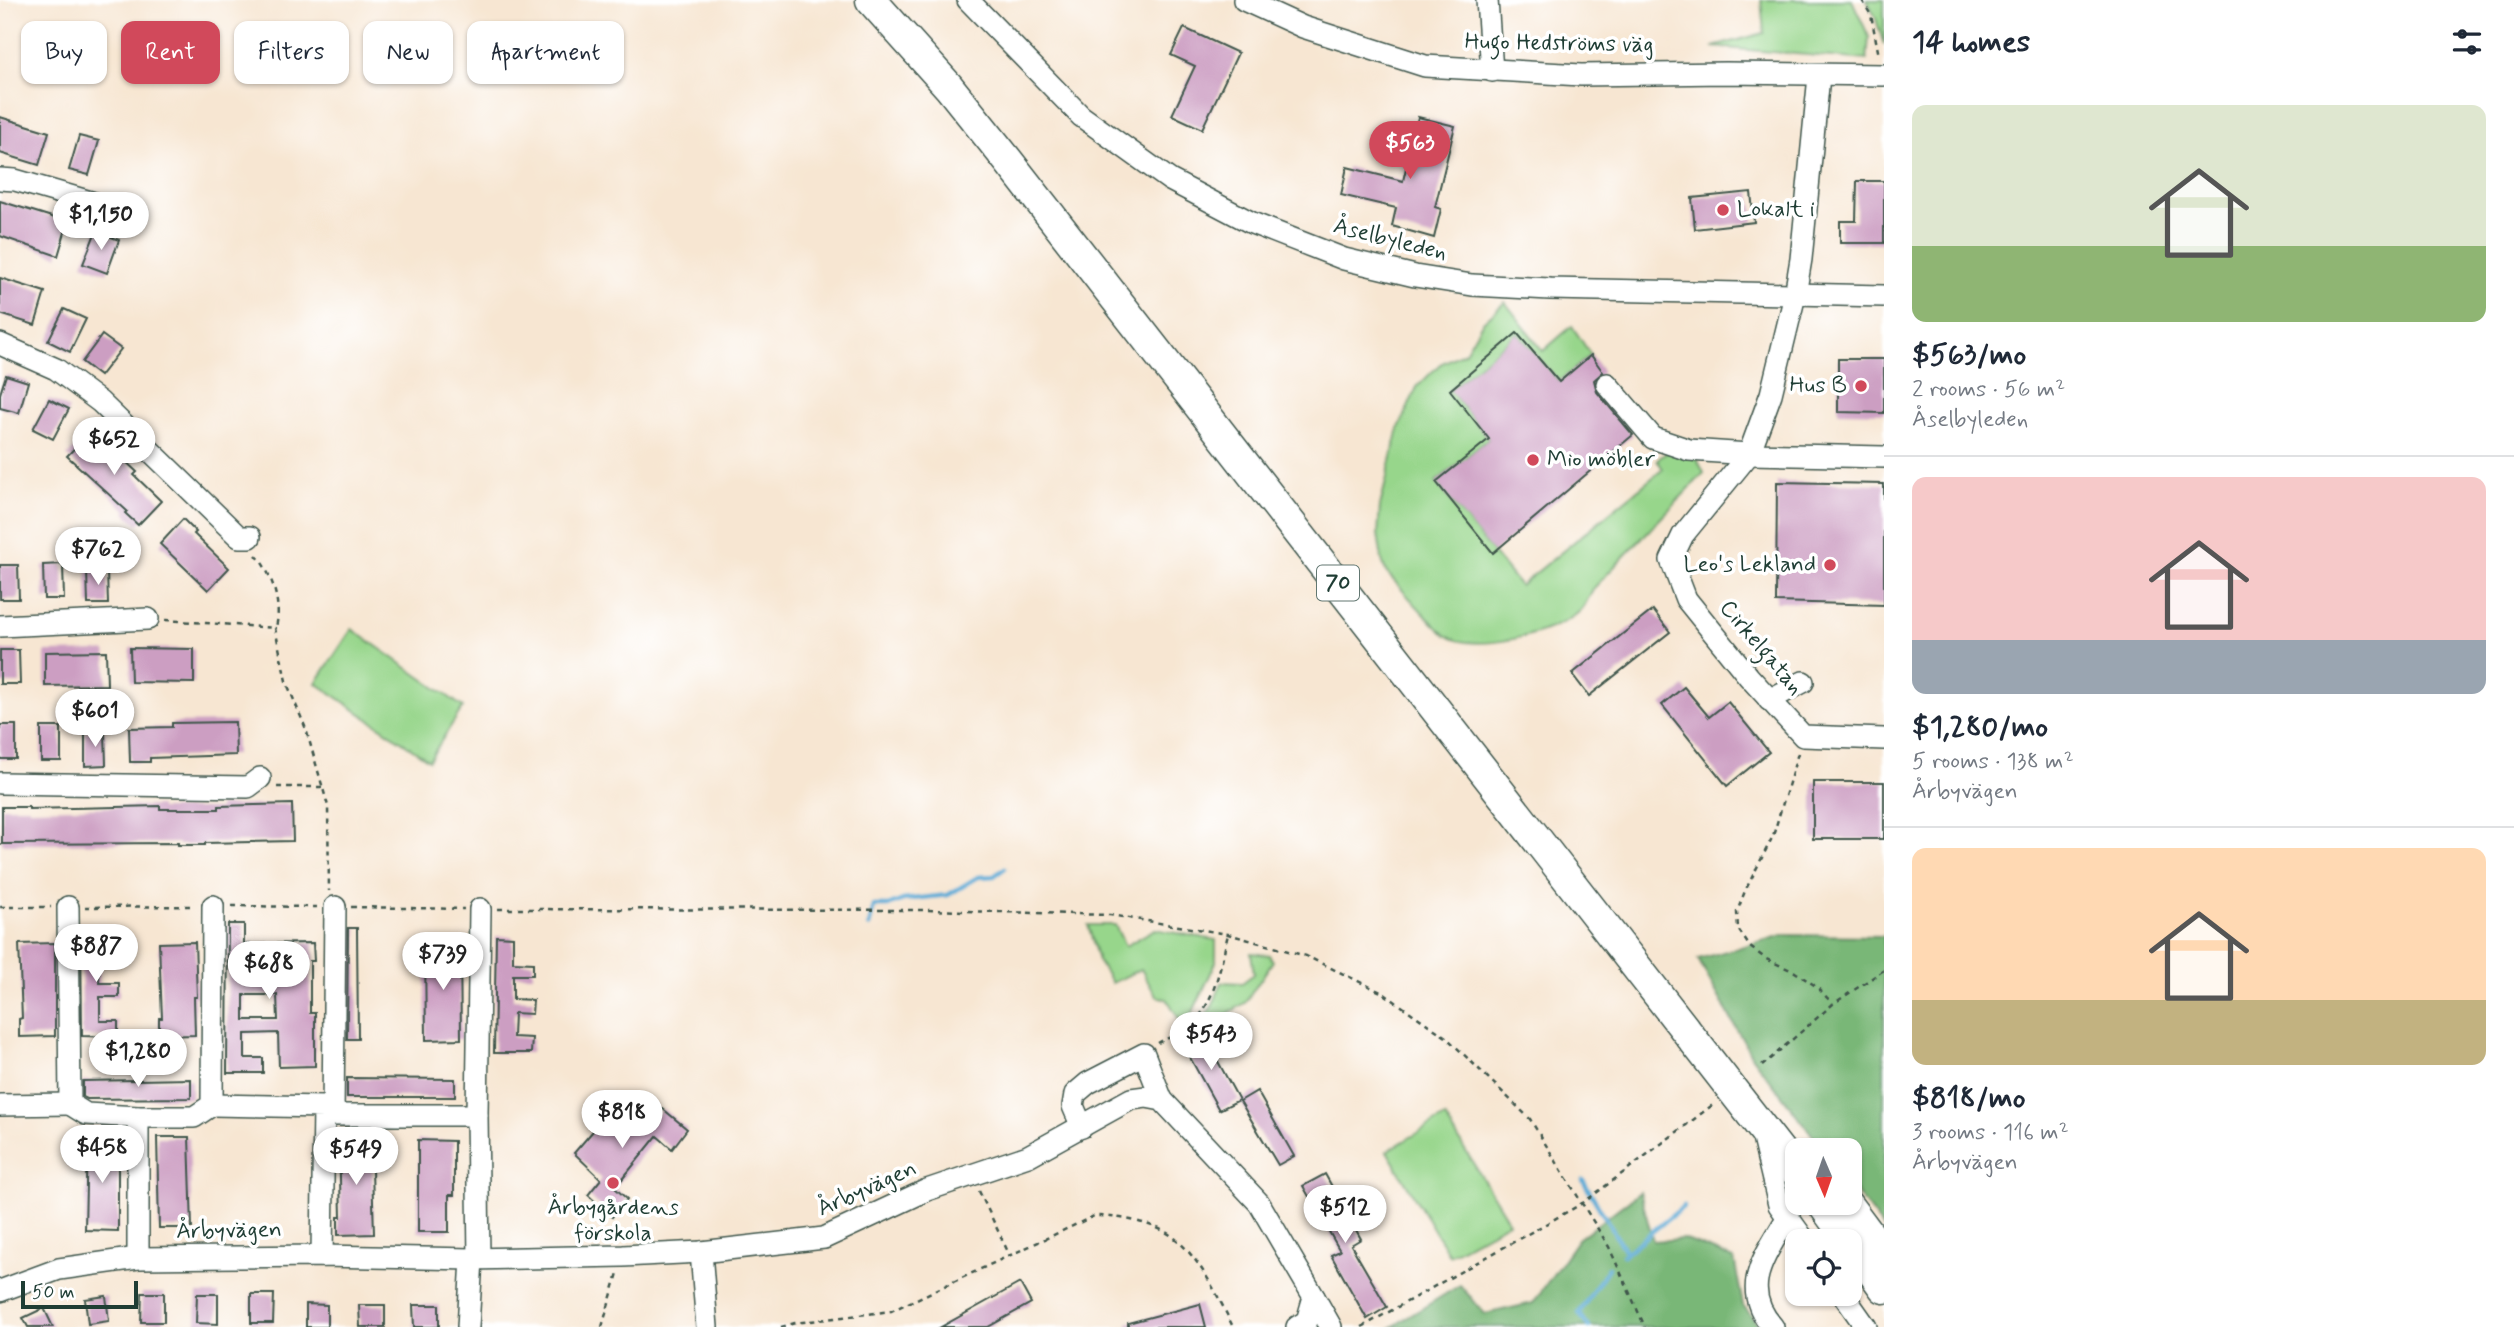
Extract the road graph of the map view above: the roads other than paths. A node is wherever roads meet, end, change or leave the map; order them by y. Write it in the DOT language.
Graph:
graph roads {
  1 [pos="872,0"];
  2 [pos="898,0"];
  3 [pos="968,0"];
  4 [pos="1244,0"];
  5 [pos="1487,0"];
  6 [pos="1492,71"];
  7 [pos="1882,75"];
  8 [pos="1819,76"];
  9 [pos="0,179"];
  10 [pos="122,211"];
  11 [pos="1795,295"];
  12 [pos="1884,296"];
  13 [pos="0,344"];
  14 [pos="1606,384"];
  15 [pos="1749,454"];
  16 [pos="1884,457"];
  17 [pos="244,537"];
  18 [pos="148,619"];
  19 [pos="0,625"];
  20 [pos="1802,682"];
  21 [pos="1769,700"];
  22 [pos="1884,739"];
  23 [pos="0,783"];
  24 [pos="254,783"];
  25 [pos="213,906"];
  26 [pos="68,907"];
  27 [pos="332,907"];
  28 [pos="480,909"];
  29 [pos="1163,1100"];
  30 [pos="70,1104"];
  31 [pos="0,1105"];
  32 [pos="212,1105"];
  33 [pos="328,1111"];
  34 [pos="477,1115"];
  35 [pos="138,1117"];
  36 [pos="1760,1125"];
  37 [pos="1082,1127"];
  38 [pos="1795,1138"];
  39 [pos="1785,1157"];
  40 [pos="1855,1215"];
  41 [pos="1788,1216"];
  42 [pos="1797,1229"];
  43 [pos="701,1252"];
  44 [pos="1884,1254"];
  45 [pos="322,1256"];
  46 [pos="138,1258"];
  47 [pos="476,1258"];
  48 [pos="1862,1258"];
  49 [pos="1884,1288"];
  50 [pos="0,1291"];
  51 [pos="1314,1297"];
  52 [pos="1851,1306"];
  53 [pos="1302,1324"];
  54 [pos="468,1327"];
  55 [pos="707,1327"];
  56 [pos="1331,1327"];
  57 [pos="1773,1327"];
  58 [pos="1866,1327"];
  1 -- 36 [label="highway, 70"];
  2 -- 38 [label="highway, 70"];
  3 -- 11 [label="street, Åselbyleden"];
  4 -- 6 [label="street, Hugo Hedströms väg"];
  5 -- 6 [label="street"];
  6 -- 8 [label="street, Hugo Hedströms väg"];
  7 -- 8 [label="street, Hugo Hedströms väg"];
  8 -- 11 [label="street, Cirkelgatan"];
  9 -- 10 [label="street"];
  11 -- 12 [label="street, Åselbyleden"];
  11 -- 15 [label="street, Cirkelgatan"];
  13 -- 17 [label="street"];
  14 -- 15 [label="street"];
  15 -- 16 [label="street"];
  15 -- 21 [label="street, Cirkelgatan"];
  18 -- 19 [label="street"];
  20 -- 21 [label="street"];
  21 -- 22 [label="street, Cirkelgatan"];
  23 -- 24 [label="street"];
  25 -- 32 [label="street"];
  26 -- 30 [label="street"];
  27 -- 33 [label="street"];
  28 -- 34 [label="street"];
  29 -- 37 [label="street, Årbyvägen"];
  29 -- 37 [label="street"];
  29 -- 51 [label="street"];
  30 -- 31 [label="street"];
  30 -- 35 [label="street"];
  32 -- 33 [label="street"];
  32 -- 35 [label="street"];
  33 -- 34 [label="street"];
  33 -- 45 [label="street"];
  34 -- 47 [label="street"];
  35 -- 46 [label="street"];
  36 -- 39 [label="highway, 70"];
  36 -- 41 [label="street"];
  37 -- 43 [label="street, Årbyvägen"];
  40 -- 44 [label="highway"];
  41 -- 42 [label="street"];
  41 -- 57 [label="street"];
  43 -- 47 [label="street, Årbyvägen"];
  43 -- 55 [label="street"];
  45 -- 46 [label="street, Årbyvägen"];
  45 -- 47 [label="street, Årbyvägen"];
  46 -- 50 [label="street, Årbyvägen"];
  47 -- 54 [label="street"];
  48 -- 49 [label="highway"];
  51 -- 53 [label="street"];
  51 -- 56 [label="street"];
  52 -- 58 [label="street"];
}
